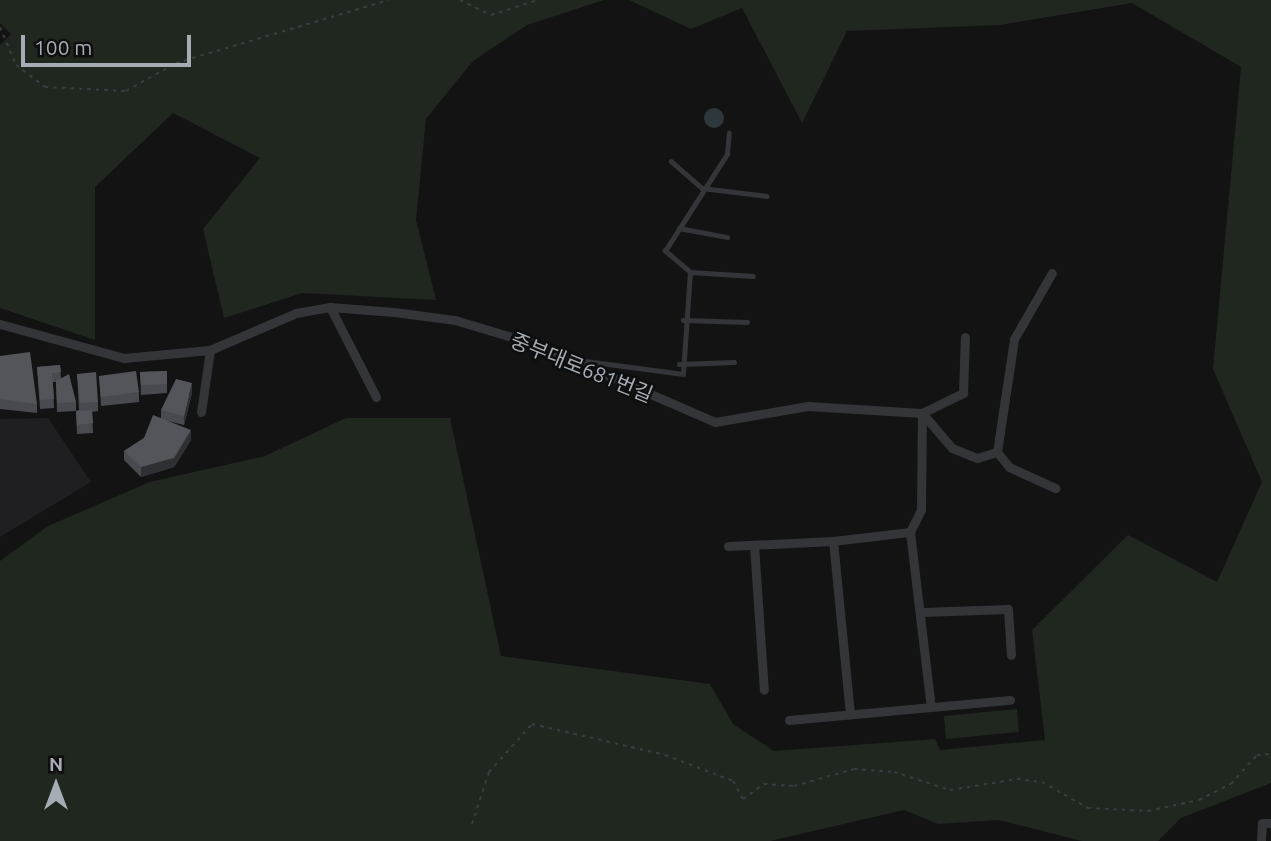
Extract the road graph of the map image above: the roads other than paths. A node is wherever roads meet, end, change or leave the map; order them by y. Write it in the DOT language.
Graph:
graph roads {
  1 [pos="729,133"];
  2 [pos="671,161"];
  3 [pos="702,188"];
  4 [pos="767,196"];
  5 [pos="679,228"];
  6 [pos="727,237"];
  7 [pos="691,272"];
  8 [pos="1052,273"];
  9 [pos="753,276"];
  10 [pos="330,307"];
  11 [pos="683,320"];
  12 [pos="747,322"];
  13 [pos="0,324"];
  14 [pos="965,337"];
  15 [pos="210,350"];
  16 [pos="570,359"];
  17 [pos="734,362"];
  18 [pos="679,364"];
  19 [pos="376,397"];
  20 [pos="201,412"];
  21 [pos="922,413"];
  22 [pos="997,452"];
  23 [pos="1055,488"];
  24 [pos="910,532"];
  25 [pos="833,541"];
  26 [pos="754,545"];
  27 [pos="728,546"];
  28 [pos="922,612"];
  29 [pos="1011,655"];
  30 [pos="764,690"];
  31 [pos="1010,700"];
  32 [pos="931,707"];
  33 [pos="850,714"];
  34 [pos="789,720"];
  35 [pos="1271,823"];
  36 [pos="1261,841"];
  1 -- 3 [label="lane"];
  2 -- 3 [label="lane"];
  3 -- 4 [label="lane"];
  3 -- 5 [label="lane"];
  5 -- 6 [label="lane"];
  5 -- 7 [label="lane"];
  7 -- 9 [label="lane"];
  7 -- 11 [label="lane"];
  8 -- 22 [label="street"];
  10 -- 15 [label="street, 중부대로681번길"];
  10 -- 16 [label="street, 중부대로681번길"];
  10 -- 19 [label="street"];
  11 -- 12 [label="lane"];
  11 -- 18 [label="lane"];
  13 -- 15 [label="street, 중부대로681번길"];
  14 -- 21 [label="street"];
  15 -- 20 [label="street"];
  16 -- 18 [label="lane"];
  16 -- 21 [label="street, 중부대로681번길"];
  17 -- 18 [label="lane"];
  21 -- 22 [label="street"];
  21 -- 24 [label="street"];
  22 -- 23 [label="street"];
  24 -- 25 [label="street"];
  24 -- 28 [label="street"];
  25 -- 26 [label="street"];
  25 -- 33 [label="street"];
  26 -- 27 [label="street"];
  26 -- 30 [label="street"];
  28 -- 29 [label="street"];
  28 -- 32 [label="street"];
  31 -- 32 [label="street"];
  32 -- 33 [label="street"];
  33 -- 34 [label="street"];
  35 -- 36 [label="street"];
}
